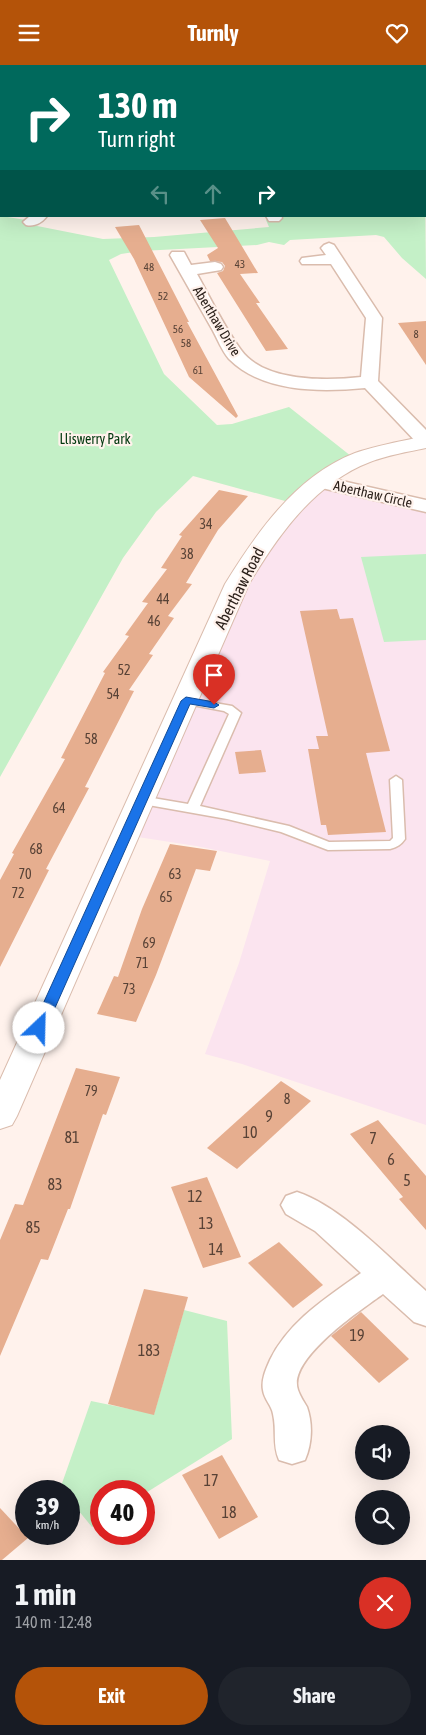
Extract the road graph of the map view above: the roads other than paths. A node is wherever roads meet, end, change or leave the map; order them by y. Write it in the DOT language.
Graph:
graph roads {
  1 [pos="308,261"];
  2 [pos="215,267"];
  3 [pos="369,382"];
  4 [pos="426,441"];
  5 [pos="320,482"];
  6 [pos="426,506"];
  7 [pos="186,701"];
  8 [pos="396,780"];
  9 [pos="141,800"];
  10 [pos="193,808"];
  11 [pos="0,1116"];
  12 [pos="297,1205"];
  13 [pos="384,1275"];
  14 [pos="426,1312"];
  15 [pos="292,1447"];
  1 -- 3 [label="street"];
  2 -- 3 [label="street, Aberthaw Drive"];
  3 -- 4 [label="street"];
  4 -- 5 [label="street, Aberthaw Road"];
  5 -- 6 [label="street, Aberthaw Circle"];
  5 -- 7 [label="street, Aberthaw Road"];
  7 -- 9 [label="street, Aberthaw Road"];
  7 -- 10 [label="lane"];
  8 -- 10 [label="lane"];
  9 -- 10 [label="lane"];
  9 -- 11 [label="street, Aberthaw Road"];
  12 -- 13 [label="street"];
  13 -- 14 [label="street"];
  13 -- 15 [label="street"];
}
